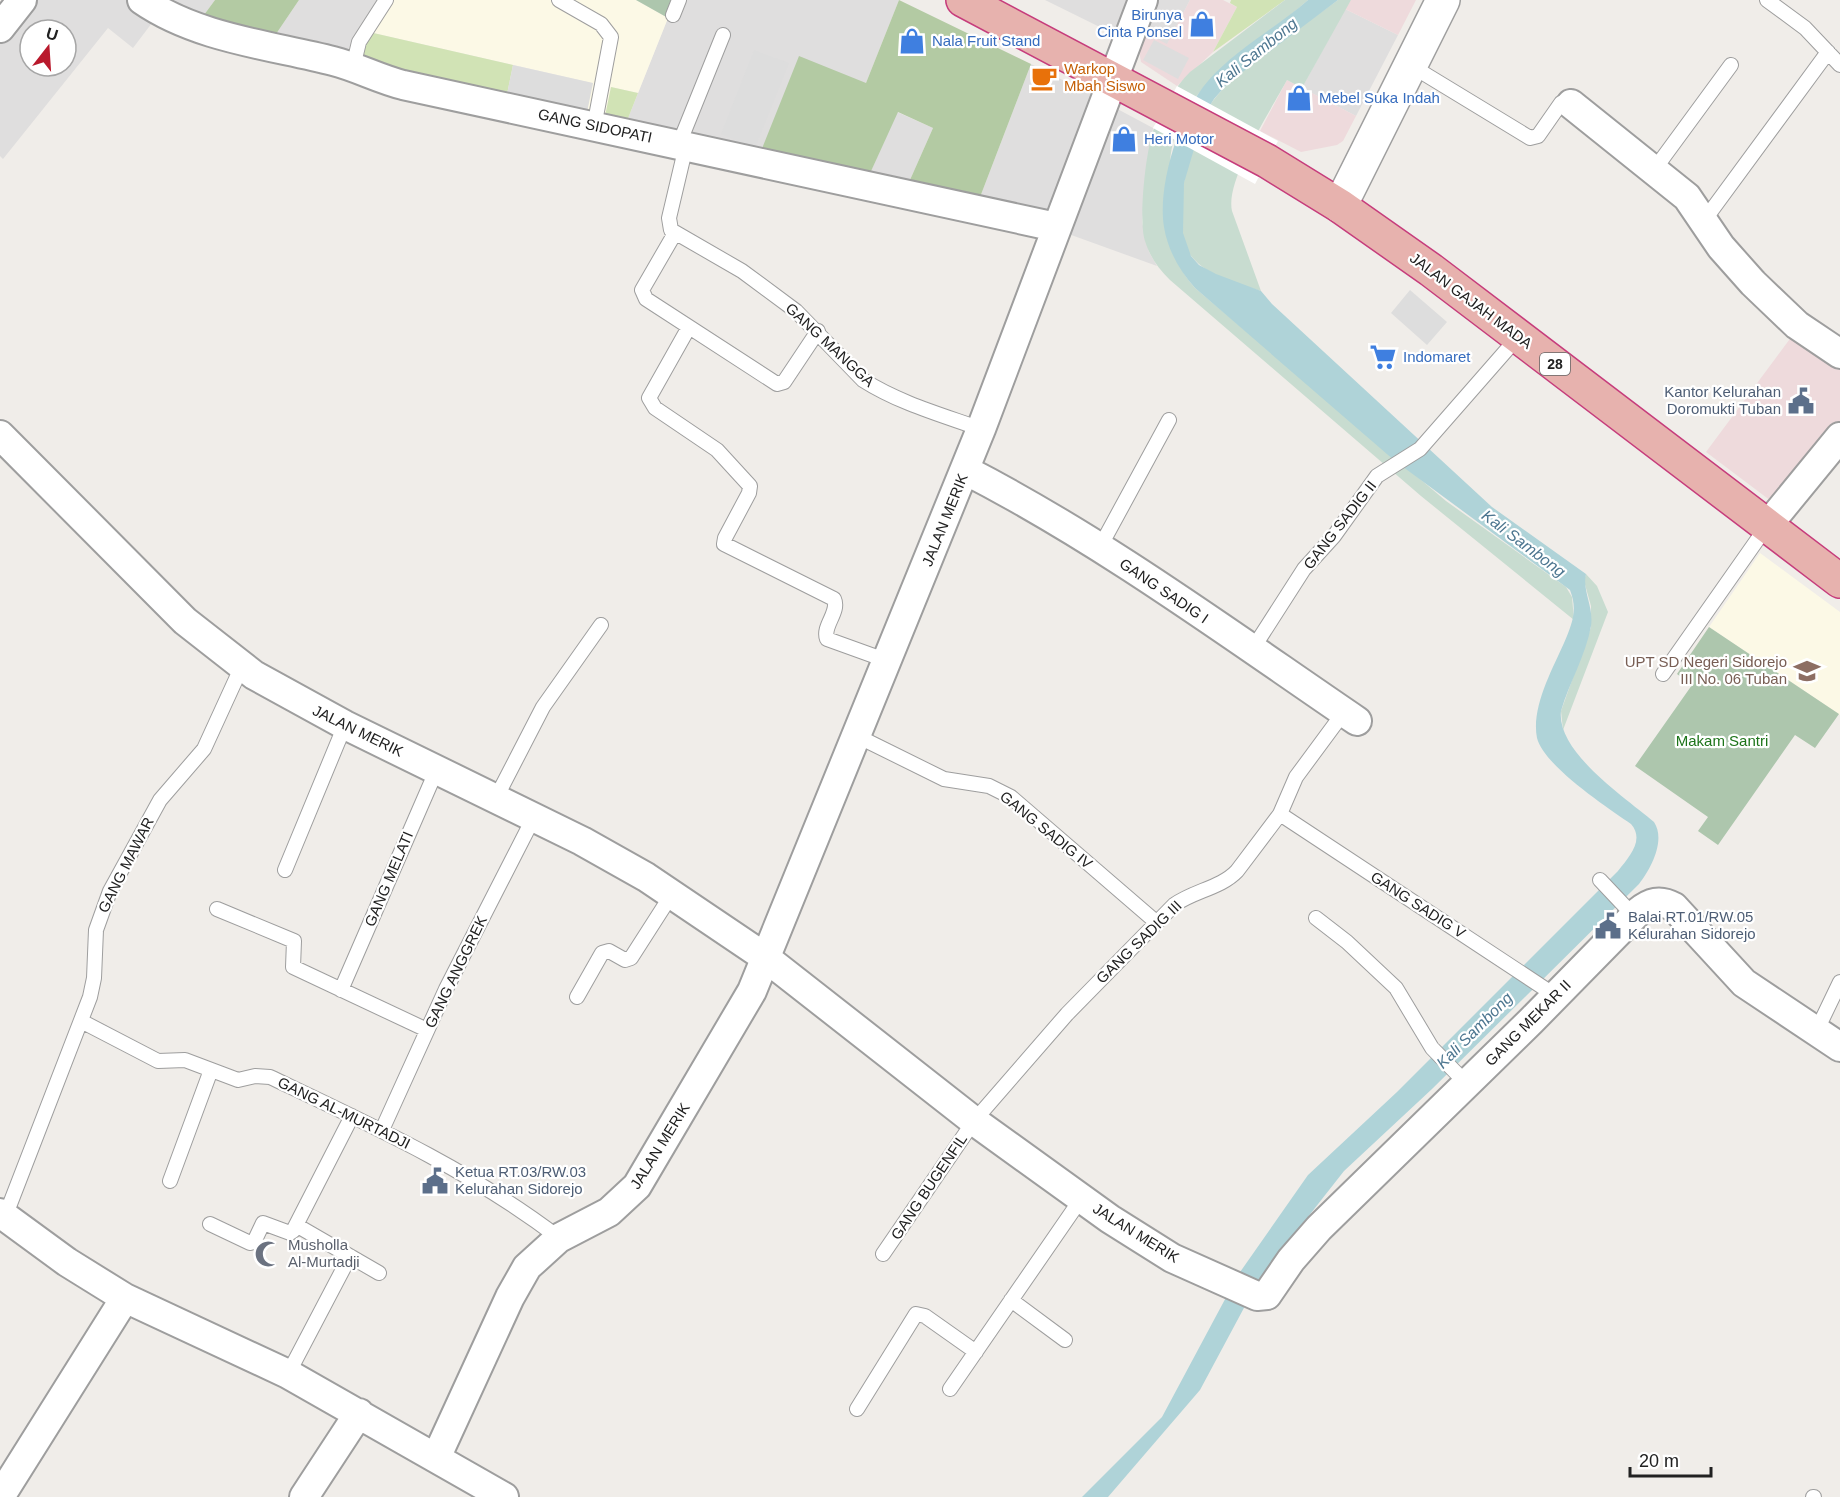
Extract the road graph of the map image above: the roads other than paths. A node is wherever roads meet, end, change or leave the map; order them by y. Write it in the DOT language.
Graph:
graph roads {
  1 [pos="22,0"];
  2 [pos="142,0"];
  3 [pos="387,0"];
  4 [pos="558,0"];
  5 [pos="679,0"];
  6 [pos="963,0"];
  7 [pos="1143,0"];
  8 [pos="1443,0"];
  9 [pos="1767,0"];
  10 [pos="673,15"];
  11 [pos="0,28"];
  12 [pos="723,35"];
  13 [pos="1828,52"];
  14 [pos="1410,65"];
  15 [pos="1731,65"];
  16 [pos="1840,65"];
  17 [pos="353,68"];
  18 [pos="1112,77"];
  19 [pos="1572,104"];
  20 [pos="594,127"];
  21 [pos="683,145"];
  22 [pos="1654,170"];
  23 [pos="1340,206"];
  24 [pos="1703,222"];
  25 [pos="1056,227"];
  26 [pos="675,233"];
  27 [pos="689,327"];
  28 [pos="818,331"];
  29 [pos="1518,337"];
  30 [pos="1840,354"];
  31 [pos="1169,420"];
  32 [pos="981,429"];
  33 [pos="0,435"];
  34 [pos="1840,437"];
  35 [pos="965,470"];
  36 [pos="1767,526"];
  37 [pos="1100,547"];
  38 [pos="1840,581"];
  39 [pos="601,625"];
  40 [pos="1252,650"];
  41 [pos="888,661"];
  42 [pos="242,666"];
  43 [pos="1663,674"];
  44 [pos="1350,717"];
  45 [pos="345,725"];
  46 [pos="857,736"];
  47 [pos="437,769"];
  48 [pos="496,798"];
  49 [pos="1280,814"];
  50 [pos="534,817"];
  51 [pos="285,870"];
  52 [pos="1600,880"];
  53 [pos="672,894"];
  54 [pos="217,909"];
  55 [pos="1630,911"];
  56 [pos="1316,918"];
  57 [pos="1156,922"];
  58 [pos="766,958"];
  59 [pos="1840,982"];
  60 [pos="341,990"];
  61 [pos="1549,992"];
  62 [pos="577,997"];
  63 [pos="81,1021"];
  64 [pos="427,1030"];
  65 [pos="1816,1032"];
  66 [pos="1840,1047"];
  67 [pos="211,1070"];
  68 [pos="1462,1079"];
  69 [pos="352,1116"];
  70 [pos="974,1120"];
  71 [pos="382,1130"];
  72 [pos="170,1181"];
  73 [pos="1081,1199"];
  74 [pos="2,1215"];
  75 [pos="210,1224"];
  76 [pos="296,1225"];
  77 [pos="559,1238"];
  78 [pos="883,1254"];
  79 [pos="350,1256"];
  80 [pos="379,1273"];
  81 [pos="1257,1296"];
  82 [pos="125,1298"];
  83 [pos="1011,1300"];
  84 [pos="1065,1340"];
  85 [pos="976,1352"];
  86 [pos="288,1374"];
  87 [pos="950,1389"];
  88 [pos="857,1409"];
  89 [pos="359,1413"];
  90 [pos="436,1458"];
  91 [pos="0,1497"];
  92 [pos="304,1497"];
  93 [pos="504,1497"];
  1 -- 11 [label="street"];
  2 -- 17 [label="street, GANG SIDOPATI"];
  3 -- 17 [label="lane"];
  4 -- 20 [label="lane"];
  5 -- 10 [label="lane"];
  6 -- 18 [label="highway, 28"];
  7 -- 18 [label="street, JALAN MERIK"];
  8 -- 14 [label="street"];
  9 -- 13 [label="lane"];
  12 -- 21 [label="lane"];
  13 -- 16 [label="lane"];
  13 -- 24 [label="lane"];
  14 -- 19 [label="lane"];
  14 -- 23 [label="street"];
  15 -- 22 [label="lane"];
  17 -- 20 [label="street, GANG SIDOPATI"];
  18 -- 23 [label="highway, JALAN GAJAH MADA / 28"];
  18 -- 25 [label="street, JALAN MERIK"];
  19 -- 22 [label="street"];
  20 -- 21 [label="street, GANG SIDOPATI"];
  21 -- 25 [label="street, GANG SIDOPATI"];
  21 -- 26 [label="lane"];
  22 -- 24 [label="street"];
  23 -- 29 [label="highway, JALAN GAJAH MADA / 28"];
  24 -- 30 [label="street"];
  25 -- 32 [label="street, JALAN MERIK"];
  26 -- 27 [label="lane"];
  26 -- 28 [label="lane, GANG MANGGA"];
  27 -- 28 [label="lane"];
  27 -- 41 [label="lane"];
  28 -- 32 [label="lane, GANG MANGGA"];
  29 -- 36 [label="highway, JALAN GAJAH MADA / 28"];
  29 -- 40 [label="lane, GANG SADIG II"];
  31 -- 37 [label="lane"];
  32 -- 35 [label="street, JALAN MERIK"];
  33 -- 42 [label="street, JALAN MERIK"];
  34 -- 36 [label="street"];
  35 -- 37 [label="street, GANG SADIG I"];
  35 -- 41 [label="street, JALAN MERIK"];
  36 -- 38 [label="highway, JALAN GAJAH MADA / 28"];
  36 -- 43 [label="lane"];
  37 -- 40 [label="street, GANG SADIG I"];
  39 -- 48 [label="lane"];
  40 -- 44 [label="street, GANG SADIG I"];
  41 -- 46 [label="street, JALAN MERIK"];
  42 -- 45 [label="street, JALAN MERIK"];
  42 -- 63 [label="lane, GANG MAWAR"];
  44 -- 49 [label="lane, GANG SADIG III"];
  45 -- 47 [label="street, JALAN MERIK"];
  45 -- 51 [label="lane"];
  46 -- 57 [label="lane, GANG SADIG IV"];
  46 -- 58 [label="street, JALAN MERIK"];
  47 -- 48 [label="street, JALAN MERIK"];
  47 -- 60 [label="lane, GANG MELATI"];
  48 -- 50 [label="street, JALAN MERIK"];
  49 -- 57 [label="lane, GANG SADIG III"];
  49 -- 61 [label="lane, GANG SADIG V"];
  50 -- 53 [label="street, JALAN MERIK"];
  50 -- 64 [label="lane, GANG ANGGREK"];
  52 -- 55 [label="lane"];
  53 -- 58 [label="street, JALAN MERIK"];
  53 -- 62 [label="lane"];
  54 -- 60 [label="lane"];
  55 -- 61 [label="street, GANG MEKAR II"];
  55 -- 65 [label="street, GANG MEKAR II"];
  56 -- 68 [label="lane"];
  57 -- 70 [label="lane, GANG SADIG III"];
  58 -- 70 [label="street, JALAN MERIK"];
  58 -- 77 [label="street, JALAN MERIK"];
  59 -- 65 [label="lane"];
  60 -- 64 [label="lane"];
  61 -- 68 [label="street, GANG MEKAR II"];
  63 -- 67 [label="lane, GANG AL-MURTADJI"];
  63 -- 74 [label="lane, GANG MAWAR"];
  64 -- 71 [label="lane, GANG ANGGREK"];
  65 -- 66 [label="street, GANG MEKAR II"];
  67 -- 69 [label="lane, GANG AL-MURTADJI"];
  67 -- 72 [label="lane"];
  68 -- 81 [label="street, GANG MEKAR II"];
  69 -- 71 [label="lane, GANG AL-MURTADJI"];
  69 -- 76 [label="lane"];
  70 -- 73 [label="street, JALAN MERIK"];
  70 -- 78 [label="lane, GANG BUGENFIL"];
  71 -- 77 [label="lane, GANG AL-MURTADJI"];
  73 -- 81 [label="street, JALAN MERIK"];
  73 -- 83 [label="lane"];
  74 -- 82 [label="street"];
  75 -- 76 [label="lane"];
  76 -- 79 [label="lane"];
  77 -- 90 [label="street, JALAN MERIK"];
  79 -- 80 [label="lane"];
  79 -- 86 [label="lane"];
  82 -- 86 [label="street"];
  82 -- 91 [label="street"];
  83 -- 84 [label="lane"];
  83 -- 85 [label="lane"];
  85 -- 87 [label="lane"];
  85 -- 88 [label="lane"];
  86 -- 89 [label="street"];
  89 -- 90 [label="street"];
  89 -- 92 [label="street"];
  90 -- 93 [label="street"];
}
